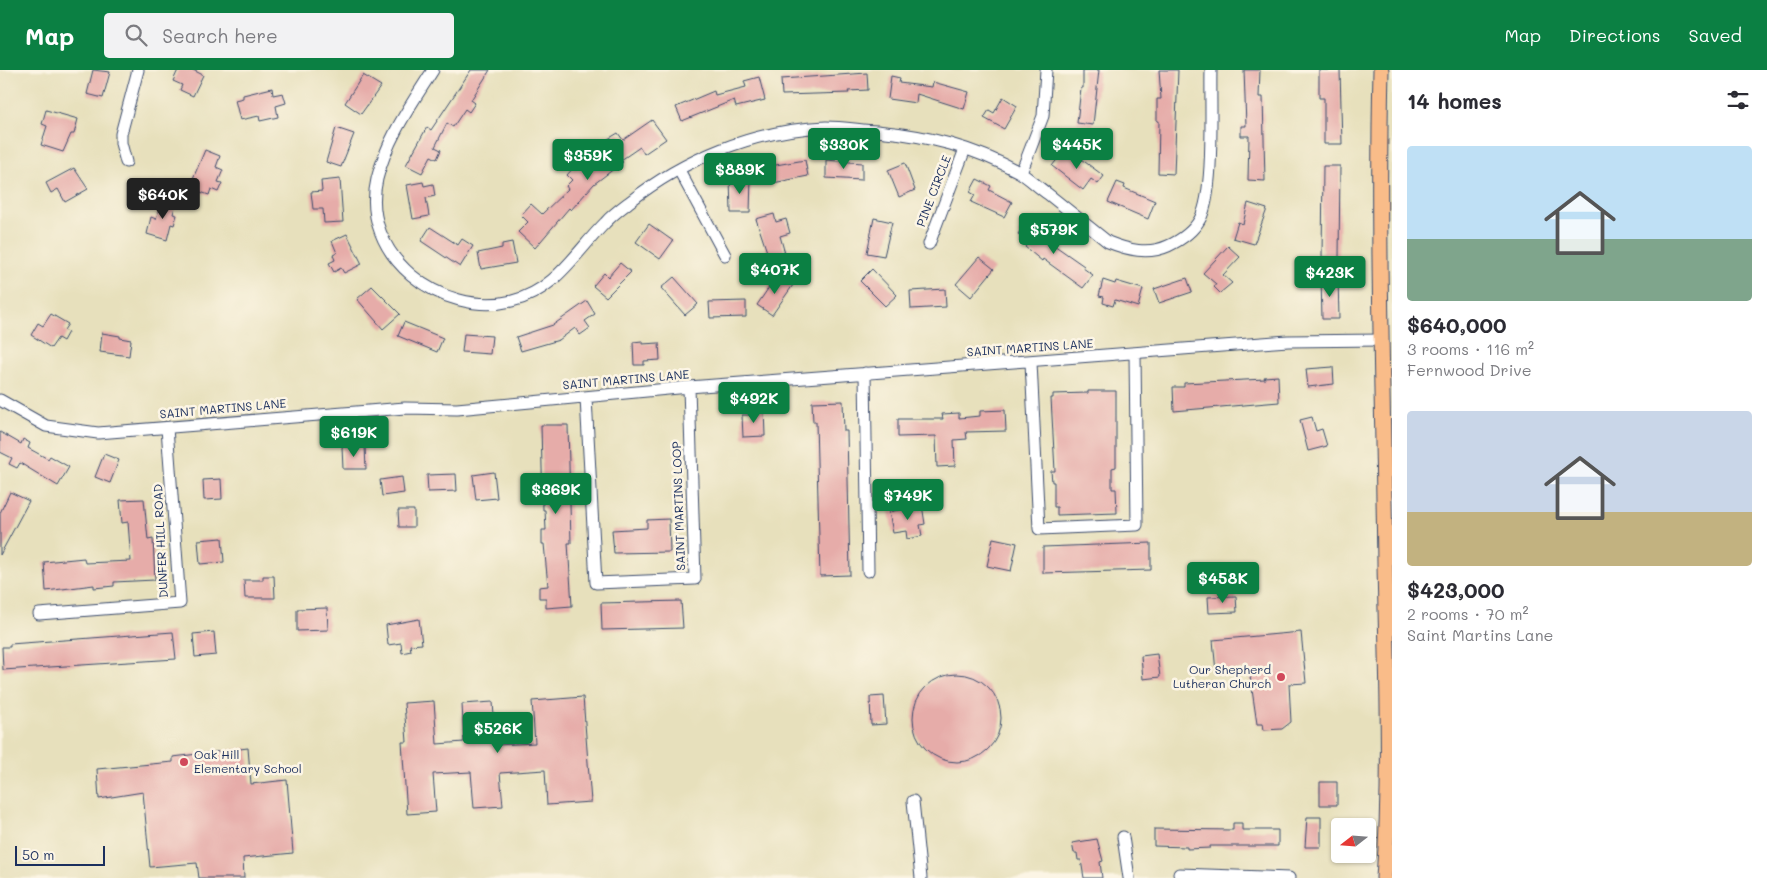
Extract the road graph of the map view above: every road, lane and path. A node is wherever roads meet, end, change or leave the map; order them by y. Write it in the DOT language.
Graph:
graph roads {
  1 [pos="138,70"];
  2 [pos="433,70"];
  3 [pos="1046,70"];
  4 [pos="1211,70"];
  5 [pos="1381,70"];
  6 [pos="1386,91"];
  7 [pos="965,149"];
  8 [pos="126,162"];
  9 [pos="679,170"];
  10 [pos="1021,173"];
  11 [pos="929,244"];
  12 [pos="725,255"];
  13 [pos="1382,340"];
  14 [pos="1135,354"];
  15 [pos="1031,362"];
  16 [pos="865,373"];
  17 [pos="689,387"];
  18 [pos="586,398"];
  19 [pos="0,400"];
  20 [pos="167,428"];
  21 [pos="868,571"];
  22 [pos="1389,573"];
  23 [pos="39,614"];
  24 [pos="1390,691"];
  25 [pos="912,801"];
  26 [pos="1124,837"];
  27 [pos="1179,874"];
  28 [pos="921,878"];
  29 [pos="1129,878"];
  30 [pos="1289,878"];
  31 [pos="1384,878"];
  1 -- 8 [label="street"];
  2 -- 9 [label="street"];
  3 -- 10 [label="street"];
  4 -- 10 [label="street"];
  5 -- 6 [label="main road"];
  6 -- 13 [label="main road"];
  7 -- 9 [label="street"];
  7 -- 10 [label="street"];
  7 -- 11 [label="street, PINE CIRCLE"];
  9 -- 12 [label="street"];
  13 -- 14 [label="street, SAINT MARTINS LANE"];
  13 -- 22 [label="main road"];
  14 -- 15 [label="street, SAINT MARTINS LANE"];
  14 -- 15 [label="street"];
  15 -- 16 [label="street, SAINT MARTINS LANE"];
  16 -- 17 [label="street, SAINT MARTINS LANE"];
  16 -- 21 [label="street"];
  17 -- 18 [label="street, SAINT MARTINS LANE"];
  17 -- 18 [label="street, SAINT MARTINS LOOP"];
  18 -- 20 [label="street, SAINT MARTINS LANE"];
  19 -- 20 [label="street, SAINT MARTINS LANE"];
  20 -- 23 [label="street, DUNFER HILL ROAD"];
  22 -- 24 [label="main road"];
  24 -- 31 [label="main road"];
  25 -- 28 [label="street"];
  26 -- 29 [label="street"];
  27 -- 30 [label="street"];
}
